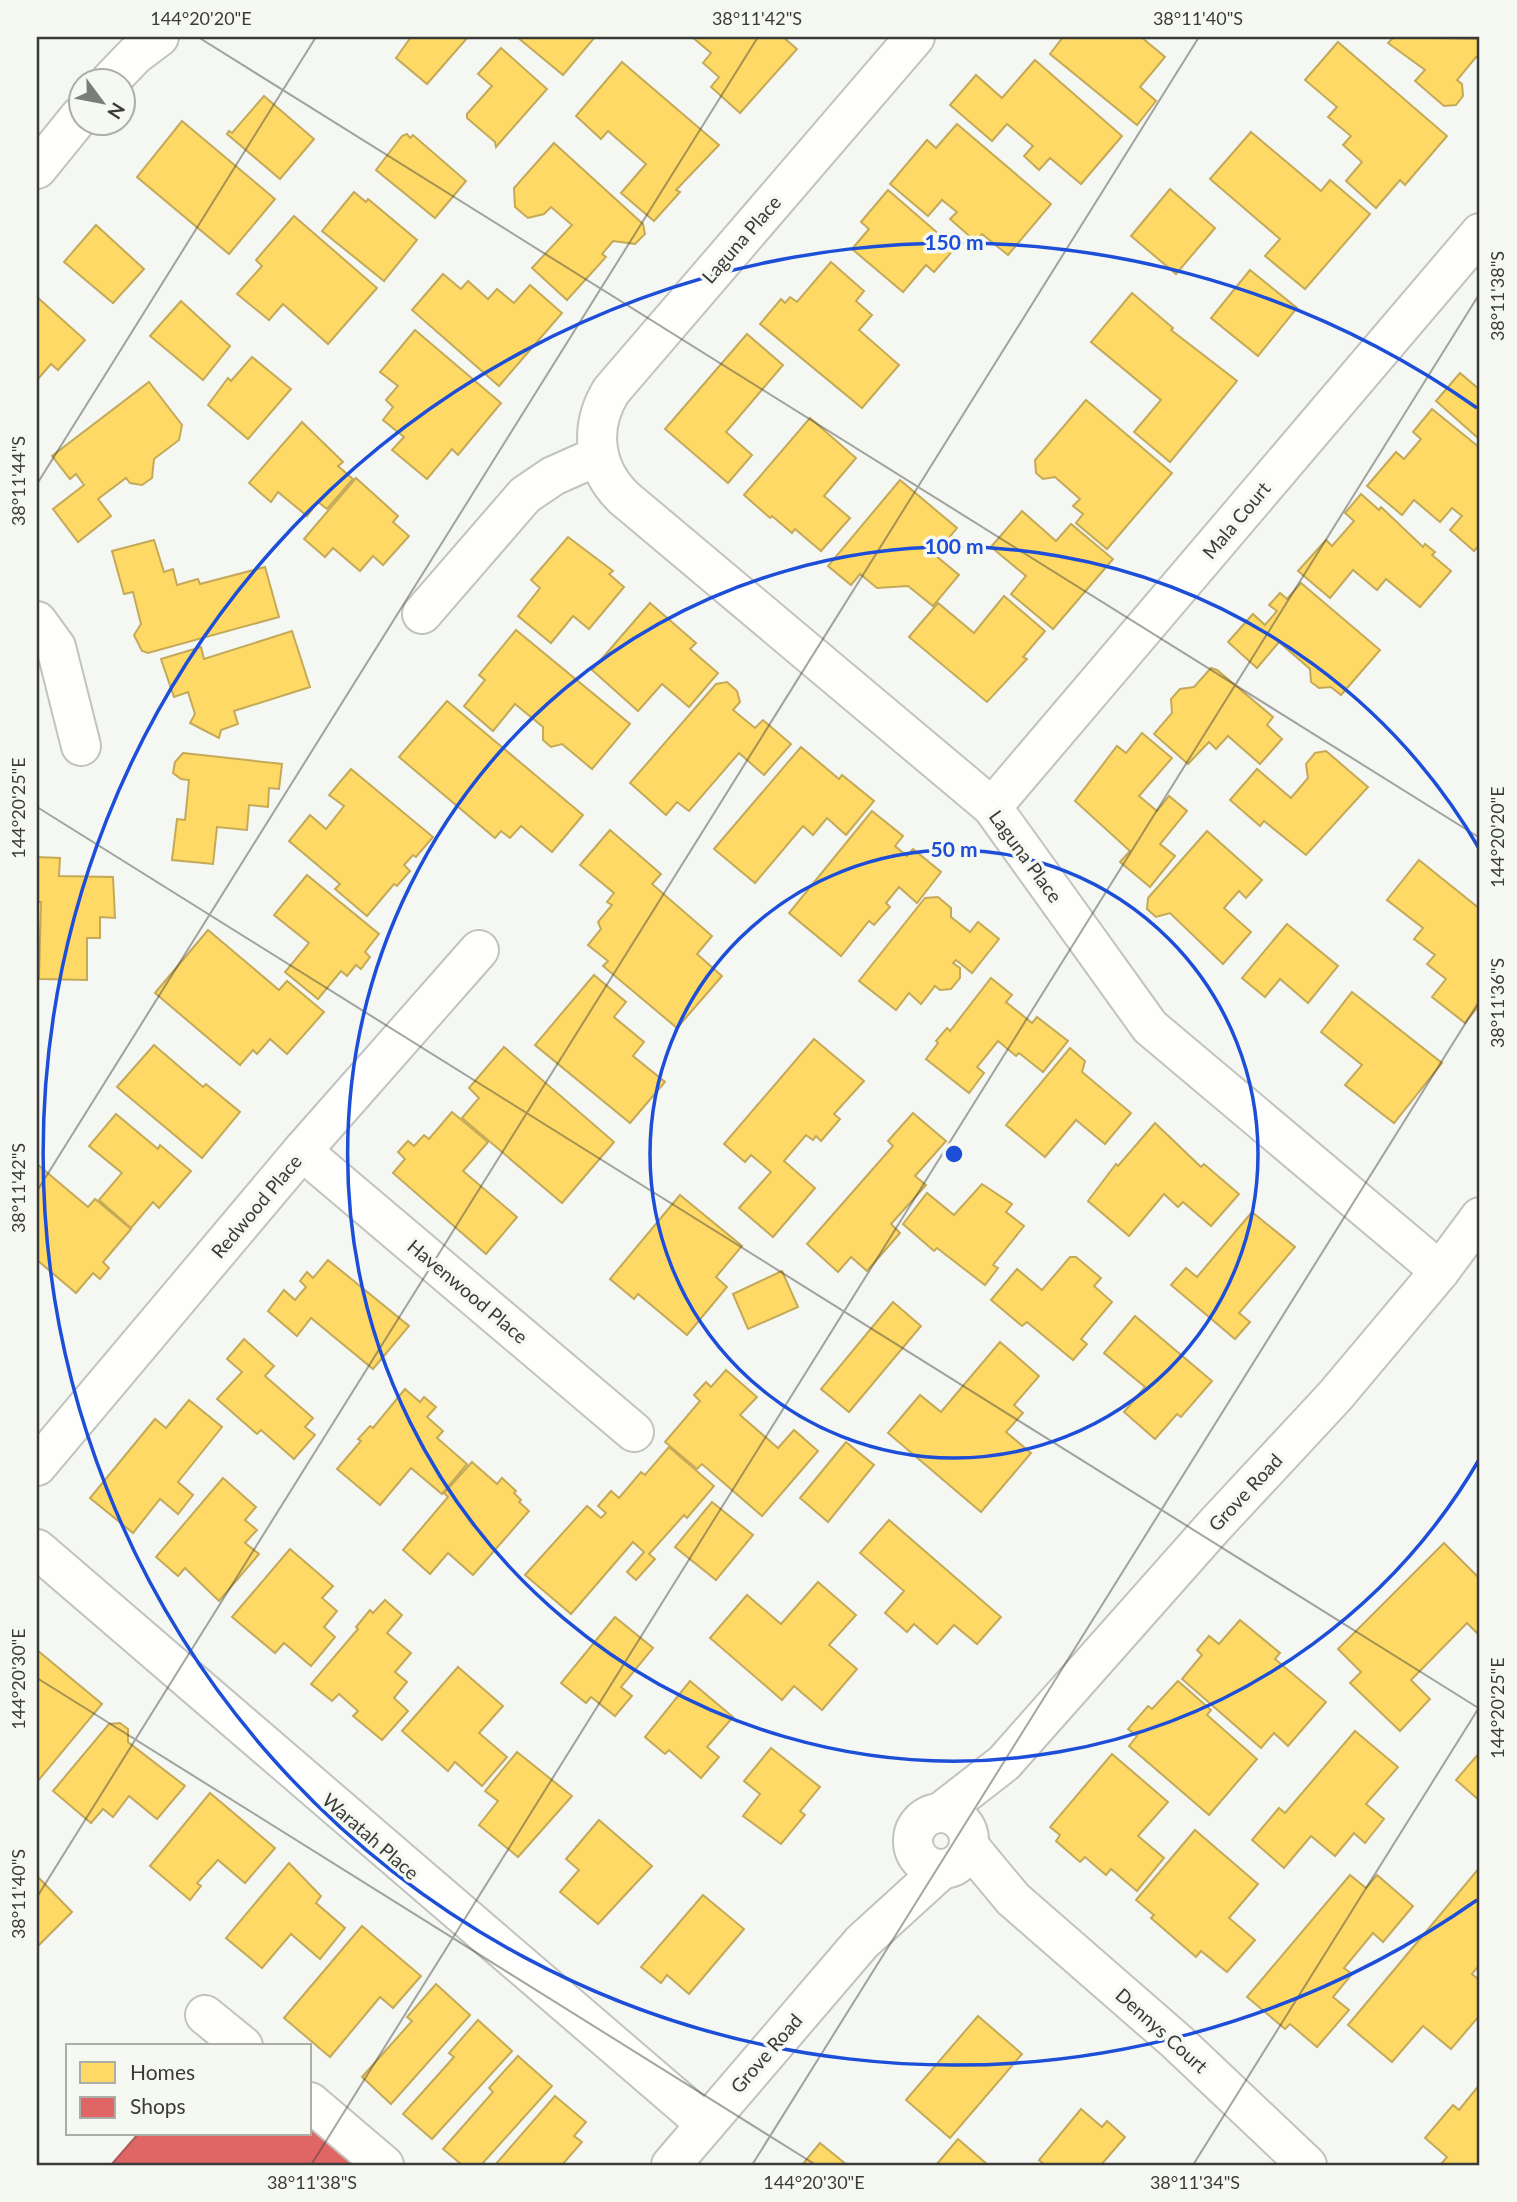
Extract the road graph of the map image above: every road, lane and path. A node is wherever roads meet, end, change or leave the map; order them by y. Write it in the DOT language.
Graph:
graph roads {
  1 [pos="159,37"];
  2 [pos="915,37"];
  3 [pos="124,66"];
  4 [pos="66,133"];
  5 [pos="37,169"];
  6 [pos="1480,233"];
  7 [pos="598,456"];
  8 [pos="422,614"];
  9 [pos="37,621"];
  10 [pos="80,746"];
  11 [pos="992,807"];
  12 [pos="479,950"];
  13 [pos="303,1151"];
  14 [pos="1480,1217"];
  15 [pos="1440,1271"];
  16 [pos="634,1432"];
  17 [pos="37,1466"];
  18 [pos="37,1549"];
  19 [pos="947,1846"];
  20 [pos="205,2015"];
  21 [pos="241,2044"];
  22 [pos="312,2104"];
  23 [pos="706,2124"];
  24 [pos="384,2165"];
  25 [pos="671,2165"];
  26 [pos="1307,2165"];
  1 -- 3 [label="street"];
  2 -- 7 [label="street, Laguna Place"];
  4 -- 5 [label="street"];
  6 -- 11 [label="street, Mala Court"];
  7 -- 8 [label="street"];
  7 -- 11 [label="street, Laguna Place"];
  9 -- 10 [label="street"];
  11 -- 15 [label="street, Laguna Place"];
  12 -- 13 [label="street, Redwood Place"];
  13 -- 16 [label="street, Havenwood Place"];
  13 -- 17 [label="street, Redwood Place"];
  14 -- 15 [label="street, Grove Road"];
  15 -- 19 [label="street, Grove Road"];
  18 -- 23 [label="street, Waratah Place"];
  19 -- 23 [label="street, Grove Road"];
  19 -- 26 [label="street, Dennys Court"];
  20 -- 21 [label="street"];
  22 -- 24 [label="street"];
  23 -- 25 [label="street, Grove Road"];
}
